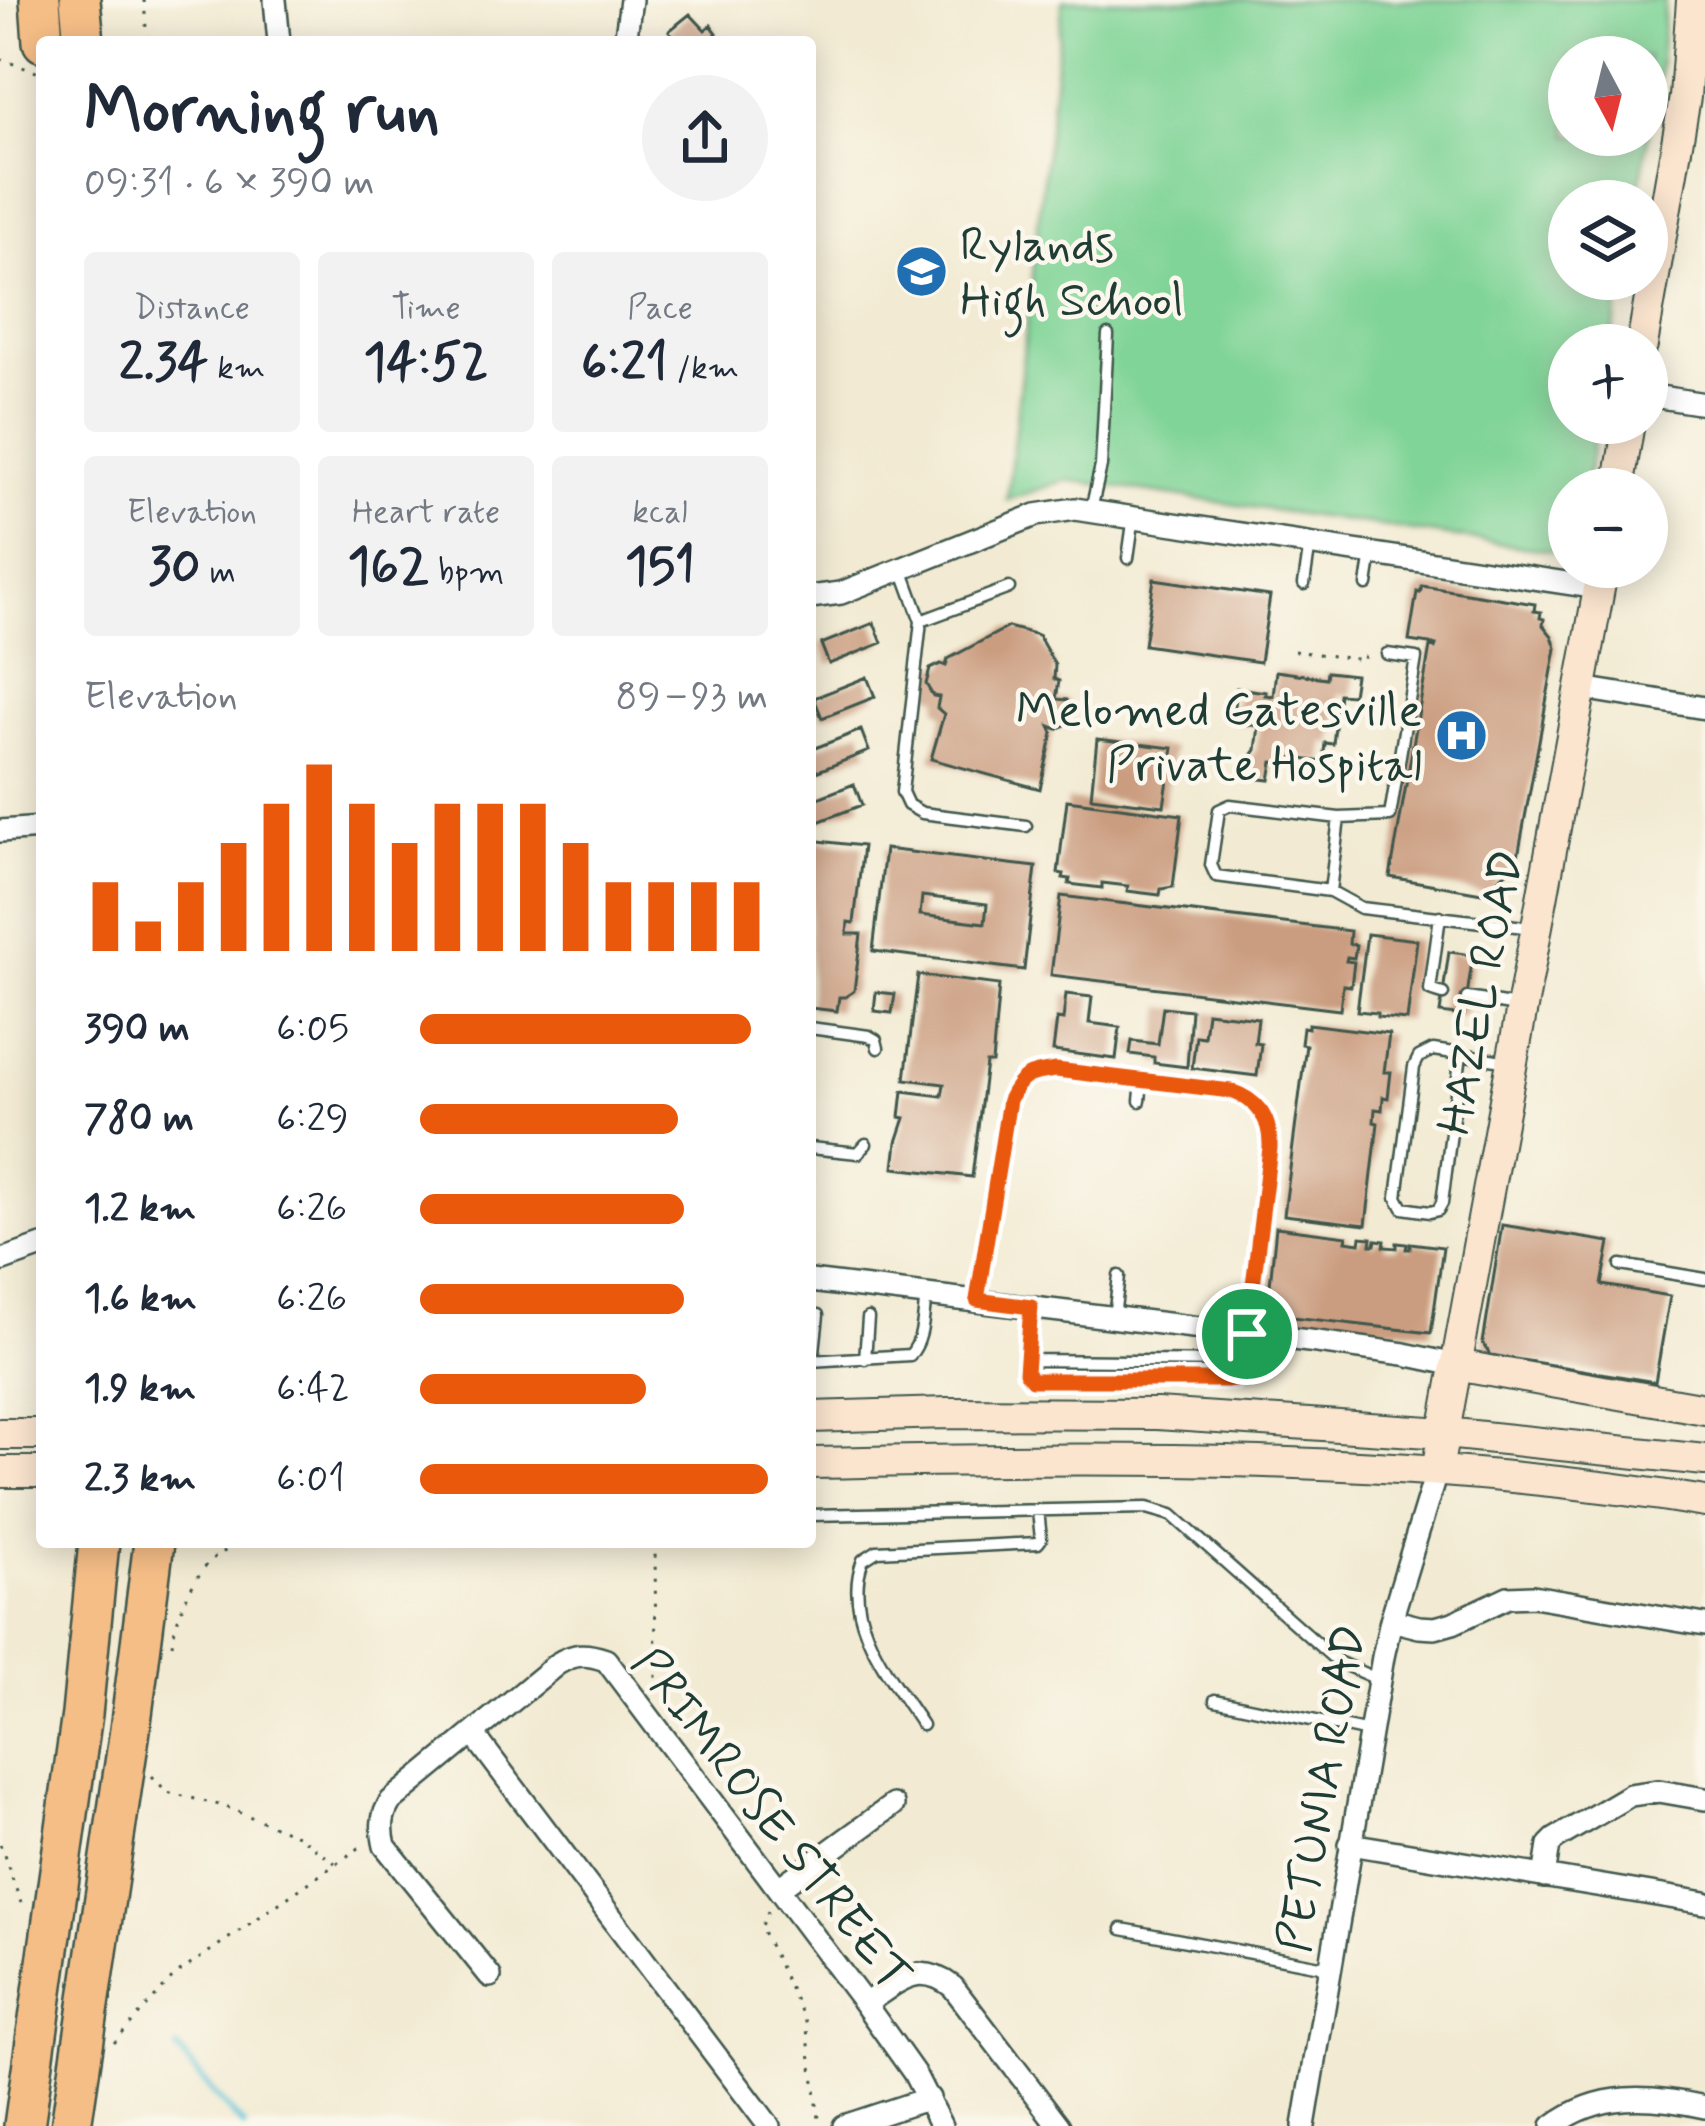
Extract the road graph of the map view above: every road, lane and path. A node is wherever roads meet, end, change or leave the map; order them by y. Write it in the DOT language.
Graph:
graph roads {
  1 [pos="40,0"];
  2 [pos="80,0"];
  3 [pos="144,0"];
  4 [pos="275,0"];
  5 [pos="631,0"];
  6 [pos="1692,0"];
  7 [pos="43,36"];
  8 [pos="84,36"];
  9 [pos="147,36"];
  10 [pos="278,36"];
  11 [pos="626,36"];
  12 [pos="0,59"];
  13 [pos="36,72"];
  14 [pos="1646,324"];
  15 [pos="1108,334"];
  16 [pos="1668,398"];
  17 [pos="1705,404"];
  18 [pos="1091,510"];
  19 [pos="1134,516"];
  20 [pos="1310,544"];
  21 [pos="1372,553"];
  22 [pos="1128,558"];
  23 [pos="902,569"];
  24 [pos="1548,572"];
  25 [pos="1304,584"];
  26 [pos="1367,585"];
  27 [pos="1009,588"];
  28 [pos="1599,588"];
  29 [pos="816,596"];
  30 [pos="921,621"];
  31 [pos="1294,651"];
  32 [pos="1365,652"];
  33 [pos="1387,654"];
  34 [pos="1582,688"];
  35 [pos="1705,708"];
  36 [pos="1339,818"];
  37 [pos="1026,826"];
  38 [pos="36,828"];
  39 [pos="0,831"];
  40 [pos="1330,891"];
  41 [pos="1440,916"];
  42 [pos="1536,928"];
  43 [pos="1443,994"];
  44 [pos="1467,998"];
  45 [pos="1522,1006"];
  46 [pos="816,1029"];
  47 [pos="878,1048"];
  48 [pos="1461,1054"];
  49 [pos="1511,1062"];
  50 [pos="1142,1080"];
  51 [pos="1140,1101"];
  52 [pos="866,1144"];
  53 [pos="816,1149"];
  54 [pos="36,1248"];
  55 [pos="0,1262"];
  56 [pos="1621,1265"];
  57 [pos="1119,1276"];
  58 [pos="1705,1279"];
  59 [pos="816,1282"];
  60 [pos="926,1295"];
  61 [pos="977,1300"];
  62 [pos="1031,1307"];
  63 [pos="818,1315"];
  64 [pos="1114,1317"];
  65 [pos="868,1318"];
  66 [pos="816,1330"];
  67 [pos="1247,1334"];
  68 [pos="865,1359"];
  69 [pos="1027,1360"];
  70 [pos="816,1361"];
  71 [pos="1243,1362"];
  72 [pos="1456,1365"];
  73 [pos="1705,1409"];
  74 [pos="816,1417"];
  75 [pos="1445,1433"];
  76 [pos="0,1434"];
  77 [pos="36,1434"];
  78 [pos="1705,1460"];
  79 [pos="816,1463"];
  80 [pos="1437,1470"];
  81 [pos="0,1472"];
  82 [pos="36,1472"];
  83 [pos="1705,1502"];
  84 [pos="1038,1510"];
  85 [pos="816,1515"];
  86 [pos="98,1548"];
  87 [pos="153,1548"];
  88 [pos="177,1548"];
  89 [pos="232,1548"];
  90 [pos="655,1548"];
  91 [pos="146,1618"];
  92 [pos="1391,1620"];
  93 [pos="1705,1625"];
  94 [pos="169,1661"];
  95 [pos="1379,1680"];
  96 [pos="634,1697"];
  97 [pos="1215,1700"];
  98 [pos="922,1726"];
  99 [pos="1370,1732"];
  100 [pos="474,1735"];
  101 [pos="148,1772"];
  102 [pos="1705,1799"];
  103 [pos="893,1805"];
  104 [pos="0,1844"];
  105 [pos="1350,1844"];
  106 [pos="385,1846"];
  107 [pos="336,1864"];
  108 [pos="1544,1877"];
  109 [pos="779,1888"];
  110 [pos="21,1903"];
  111 [pos="1705,1903"];
  112 [pos="1122,1929"];
  113 [pos="1331,1968"];
  114 [pos="490,1976"];
  115 [pos="865,2004"];
  116 [pos="112,2045"];
  117 [pos="929,2098"];
  118 [pos="1705,2107"];
  119 [pos="24,2126"];
  120 [pos="71,2126"];
  121 [pos="770,2126"];
  122 [pos="820,2126"];
  123 [pos="844,2126"];
  124 [pos="941,2126"];
  125 [pos="1060,2126"];
  126 [pos="1304,2126"];
  127 [pos="1553,2126"];
  1 -- 7 [label="highway"];
  2 -- 8 [label="highway"];
  3 -- 9 [label="path"];
  4 -- 10 [label="street"];
  5 -- 11 [label="street"];
  6 -- 14 [label="main road"];
  12 -- 13 [label="path"];
  15 -- 18 [label="lane"];
  16 -- 17 [label="street"];
  18 -- 19 [label="street"];
  18 -- 23 [label="street"];
  19 -- 20 [label="street"];
  19 -- 22 [label="lane"];
  20 -- 21 [label="street"];
  20 -- 25 [label="lane"];
  21 -- 24 [label="street"];
  21 -- 26 [label="lane"];
  23 -- 29 [label="street"];
  23 -- 30 [label="lane"];
  27 -- 30 [label="lane"];
  28 -- 34 [label="main road, HAZEL ROAD"];
  30 -- 37 [label="lane"];
  31 -- 32 [label="path"];
  33 -- 36 [label="lane"];
  34 -- 35 [label="street"];
  34 -- 42 [label="main road, HAZEL ROAD"];
  36 -- 40 [label="lane"];
  36 -- 40 [label="lane"];
  38 -- 39 [label="street"];
  40 -- 41 [label="lane"];
  41 -- 42 [label="lane"];
  41 -- 43 [label="lane"];
  42 -- 45 [label="main road, HAZEL ROAD"];
  44 -- 45 [label="lane"];
  45 -- 49 [label="main road, HAZEL ROAD"];
  46 -- 47 [label="lane"];
  48 -- 48 [label="lane"];
  48 -- 49 [label="lane"];
  49 -- 72 [label="main road, HAZEL ROAD"];
  50 -- 51 [label="lane"];
  50 -- 61 [label="lane"];
  50 -- 67 [label="lane"];
  52 -- 53 [label="lane"];
  54 -- 55 [label="street"];
  56 -- 58 [label="lane"];
  57 -- 64 [label="lane"];
  59 -- 60 [label="street"];
  60 -- 61 [label="street"];
  60 -- 68 [label="lane"];
  61 -- 62 [label="street"];
  62 -- 64 [label="street"];
  62 -- 69 [label="lane"];
  63 -- 66 [label="lane"];
  64 -- 67 [label="street"];
  65 -- 68 [label="lane"];
  67 -- 71 [label="lane"];
  67 -- 72 [label="street"];
  68 -- 70 [label="lane"];
  69 -- 71 [label="lane"];
  69 -- 71 [label="lane"];
  72 -- 73 [label="main road"];
  72 -- 75 [label="main road, HAZEL ROAD"];
  74 -- 75 [label="main road"];
  75 -- 78 [label="main road"];
  75 -- 80 [label="main road, HAZEL ROAD"];
  76 -- 77 [label="main road"];
  79 -- 80 [label="main road"];
  80 -- 83 [label="main road"];
  80 -- 92 [label="street, PETUNIA ROAD"];
  81 -- 82 [label="main road"];
  84 -- 85 [label="lane"];
  84 -- 95 [label="lane"];
  84 -- 98 [label="lane"];
  86 -- 119 [label="highway"];
  87 -- 91 [label="highway"];
  88 -- 91 [label="highway"];
  89 -- 94 [label="path"];
  90 -- 96 [label="path"];
  91 -- 120 [label="highway"];
  92 -- 93 [label="street"];
  92 -- 95 [label="street, PETUNIA ROAD"];
  95 -- 99 [label="street, PETUNIA ROAD"];
  96 -- 100 [label="street, PRIMROSE STREET"];
  96 -- 109 [label="street, PRIMROSE STREET"];
  97 -- 99 [label="lane"];
  99 -- 105 [label="street, PETUNIA ROAD"];
  100 -- 106 [label="street, PRIMROSE STREET"];
  100 -- 121 [label="street"];
  101 -- 107 [label="path"];
  102 -- 108 [label="street"];
  103 -- 109 [label="street"];
  104 -- 110 [label="path"];
  105 -- 108 [label="street"];
  105 -- 113 [label="street, PETUNIA ROAD"];
  106 -- 107 [label="path"];
  106 -- 114 [label="street"];
  107 -- 116 [label="path"];
  108 -- 111 [label="street"];
  109 -- 115 [label="street, PRIMROSE STREET"];
  109 -- 122 [label="path"];
  112 -- 113 [label="lane"];
  113 -- 126 [label="street, PETUNIA ROAD"];
  115 -- 117 [label="street, PRIMROSE STREET"];
  115 -- 125 [label="street"];
  117 -- 123 [label="street"];
  117 -- 124 [label="street, PRIMROSE STREET"];
  118 -- 127 [label="street"];
}
